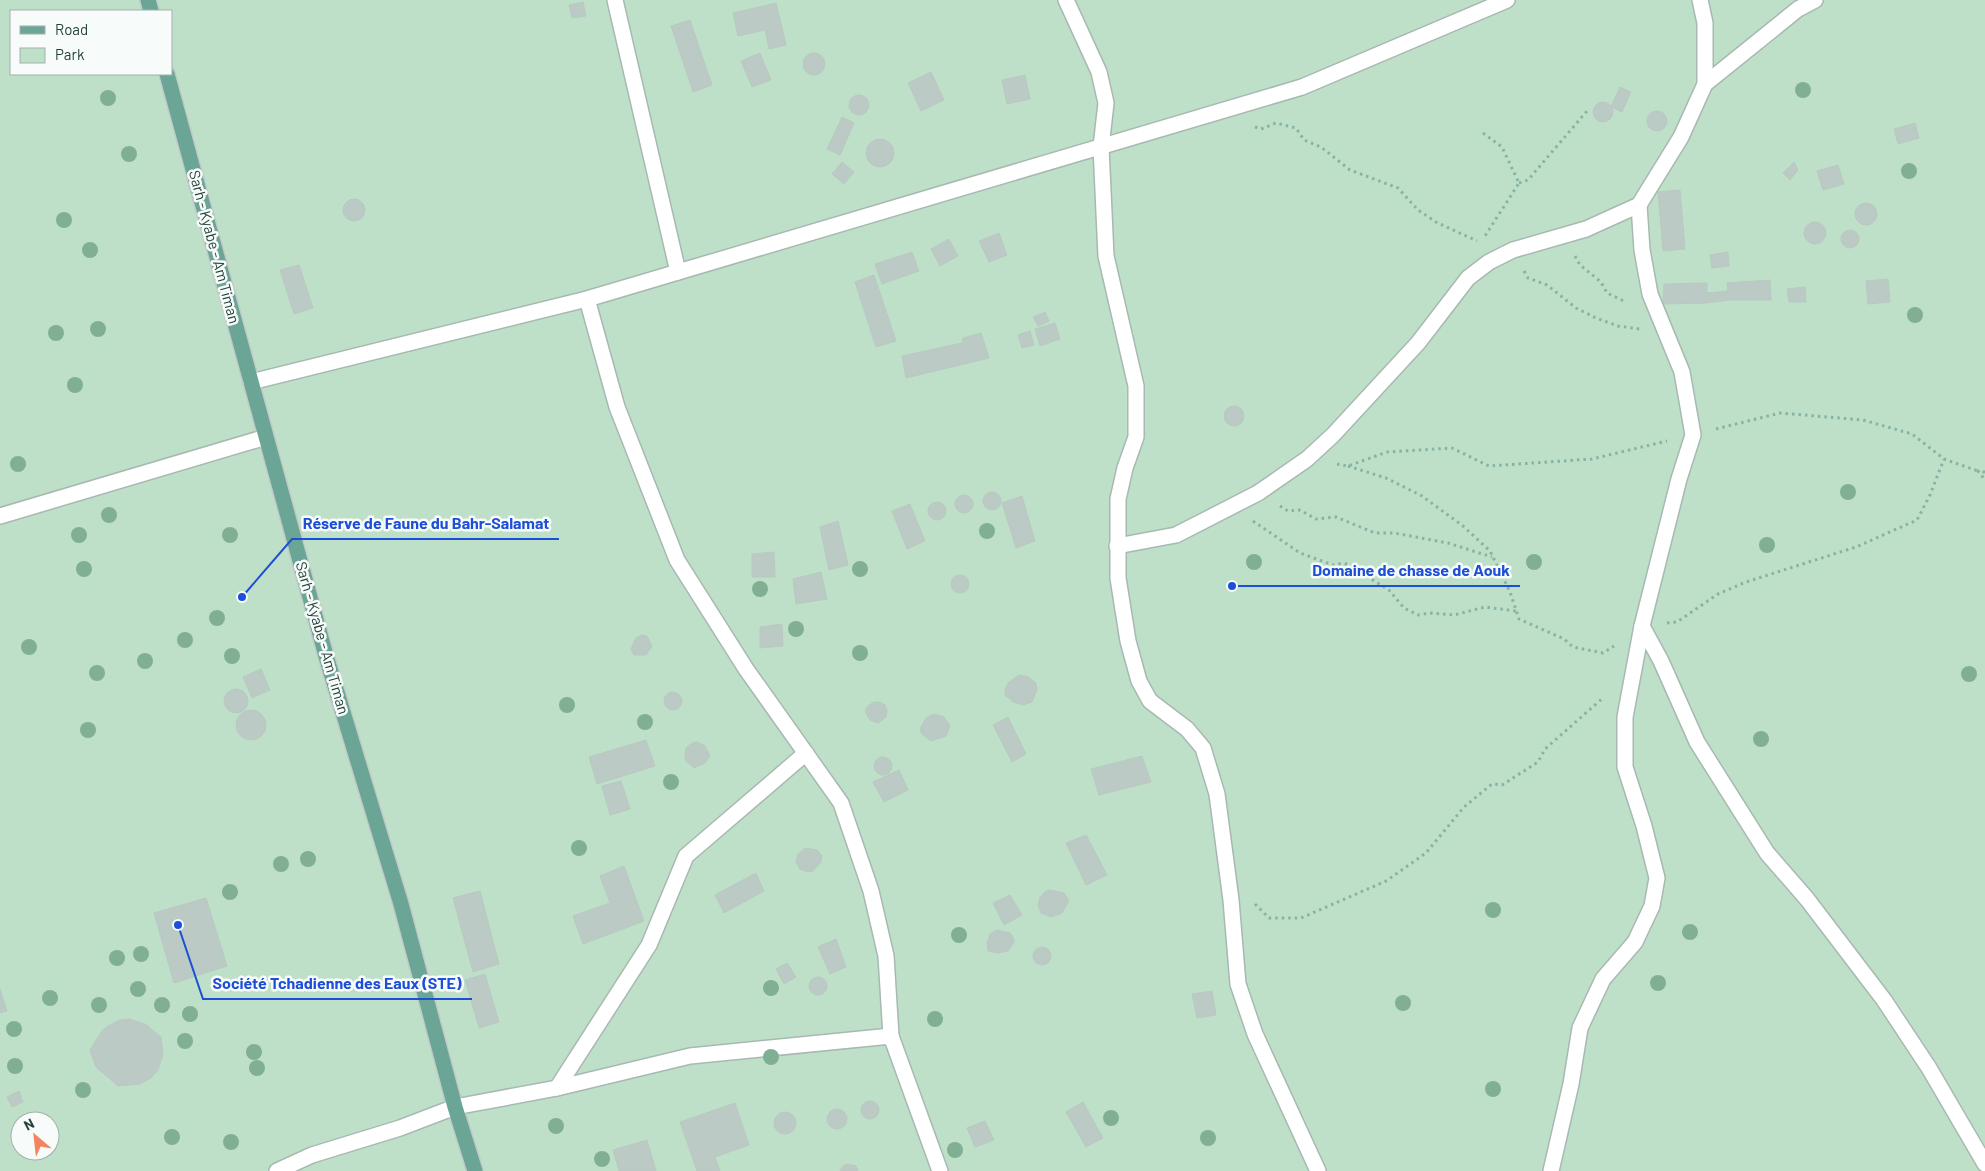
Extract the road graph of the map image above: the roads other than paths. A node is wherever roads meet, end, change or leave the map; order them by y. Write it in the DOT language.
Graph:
graph roads {
  1 [pos="615,0"];
  2 [pos="1066,0"];
  3 [pos="1507,0"];
  4 [pos="1700,0"];
  5 [pos="1815,0"];
  6 [pos="167,75"];
  7 [pos="1705,84"];
  8 [pos="1101,147"];
  9 [pos="1639,205"];
  10 [pos="678,272"];
  11 [pos="587,299"];
  12 [pos="251,382"];
  13 [pos="266,437"];
  14 [pos="0,516"];
  15 [pos="1117,546"];
  16 [pos="1642,626"];
  17 [pos="806,753"];
  18 [pos="890,1036"];
  19 [pos="557,1088"];
  20 [pos="455,1108"];
  21 [pos="1985,1164"];
  22 [pos="277,1171"];
  23 [pos="475,1171"];
  24 [pos="940,1171"];
  25 [pos="1318,1171"];
  26 [pos="1551,1171"];
  1 -- 10 [label="street"];
  2 -- 8 [label="street"];
  3 -- 8 [label="street"];
  4 -- 7 [label="street"];
  5 -- 7 [label="street"];
  6 -- 12 [label="main road, Sarh - Kyabe - Am Timan"];
  7 -- 9 [label="street"];
  8 -- 10 [label="street"];
  8 -- 15 [label="street"];
  9 -- 15 [label="street"];
  9 -- 16 [label="street"];
  10 -- 11 [label="street"];
  11 -- 12 [label="street"];
  11 -- 17 [label="street"];
  12 -- 13 [label="main road, Sarh - Kyabe - Am Timan"];
  13 -- 14 [label="street"];
  13 -- 20 [label="main road, Sarh - Kyabe - Am Timan"];
  15 -- 25 [label="street"];
  16 -- 21 [label="street"];
  16 -- 26 [label="street"];
  17 -- 18 [label="street"];
  17 -- 19 [label="street"];
  18 -- 19 [label="street"];
  18 -- 24 [label="street"];
  19 -- 20 [label="street"];
  20 -- 22 [label="street"];
  20 -- 23 [label="main road, Sarh - Kyabe - Am Timan"];
}
